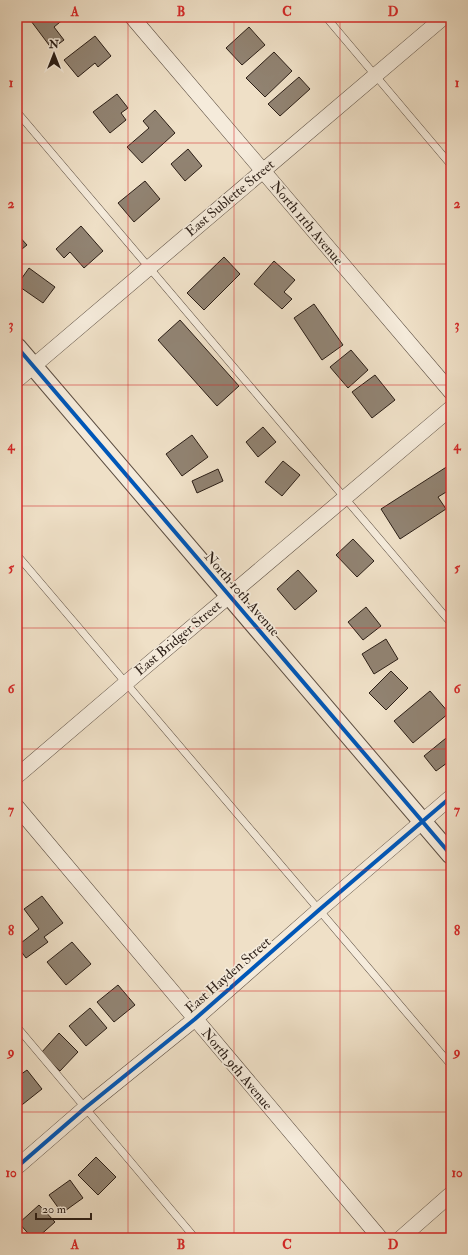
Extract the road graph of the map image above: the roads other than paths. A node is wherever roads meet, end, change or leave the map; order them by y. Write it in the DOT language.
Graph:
graph roads {
  1 [pos="132,17"];
  2 [pos="326,17"];
  3 [pos="444,17"];
  4 [pos="375,75"];
  5 [pos="17,112"];
  6 [pos="451,165"];
  7 [pos="263,171"];
  8 [pos="149,268"];
  9 [pos="17,347"];
  10 [pos="33,366"];
  11 [pos="17,380"];
  12 [pos="451,392"];
  13 [pos="451,408"];
  14 [pos="345,498"];
  15 [pos="17,555"];
  16 [pos="229,596"];
  17 [pos="451,623"];
  18 [pos="126,683"];
  19 [pos="17,776"];
  20 [pos="451,797"];
  21 [pos="17,808"];
  22 [pos="422,821"];
  23 [pos="451,855"];
  24 [pos="319,910"];
  25 [pos="195,1018"];
  26 [pos="17,1027"];
  27 [pos="451,1066"];
  28 [pos="85,1108"];
  29 [pos="17,1167"];
  30 [pos="451,1194"];
  31 [pos="195,1238"];
  32 [pos="380,1238"];
  33 [pos="401,1238"];
  1 -- 7 [label="street, North 11th Avenue"];
  2 -- 4 [label="lane"];
  3 -- 4 [label="street, East Sublette Street"];
  4 -- 6 [label="lane"];
  4 -- 7 [label="street, East Sublette Street"];
  5 -- 8 [label="lane"];
  7 -- 8 [label="street, East Sublette Street"];
  7 -- 12 [label="street, North 11th Avenue"];
  8 -- 10 [label="street, East Sublette Street"];
  8 -- 14 [label="lane"];
  9 -- 10 [label="street, North 10th Avenue"];
  10 -- 11 [label="street, East Sublette Street"];
  10 -- 16 [label="street, North 10th Avenue"];
  13 -- 14 [label="street, East Bridger Street"];
  14 -- 16 [label="street, East Bridger Street"];
  14 -- 17 [label="lane"];
  15 -- 18 [label="lane"];
  16 -- 18 [label="street, East Bridger Street"];
  16 -- 22 [label="street, North 10th Avenue"];
  18 -- 19 [label="street, East Bridger Street"];
  18 -- 24 [label="lane"];
  20 -- 22 [label="street, East Hayden Street"];
  21 -- 25 [label="street, North 9th Avenue"];
  22 -- 23 [label="street, North 10th Avenue"];
  22 -- 24 [label="street, East Hayden Street"];
  24 -- 25 [label="street, East Hayden Street"];
  24 -- 27 [label="lane"];
  25 -- 28 [label="street, East Hayden Street"];
  25 -- 32 [label="street, North 9th Avenue"];
  26 -- 28 [label="lane"];
  28 -- 29 [label="street, East Hayden Street"];
  28 -- 31 [label="lane"];
  30 -- 33 [label="street"];
}
